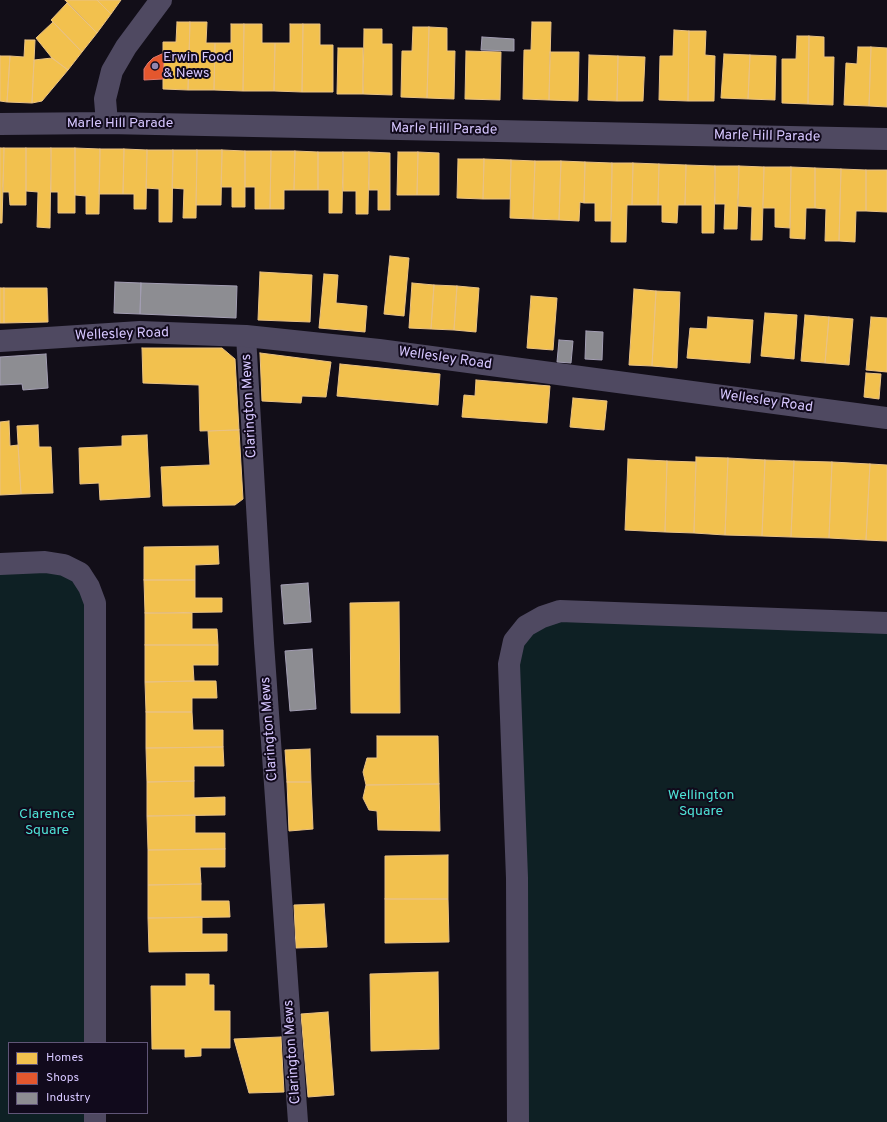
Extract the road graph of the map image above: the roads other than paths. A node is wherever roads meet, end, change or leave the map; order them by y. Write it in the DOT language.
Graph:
graph roads {
  1 [pos="161,0"];
  2 [pos="107,123"];
  3 [pos="0,124"];
  4 [pos="887,139"];
  5 [pos="246,336"];
  6 [pos="0,341"];
  7 [pos="887,418"];
  8 [pos="0,564"];
  9 [pos="887,623"];
  10 [pos="95,1042"];
  11 [pos="298,1122"];
  12 [pos="518,1122"];
  1 -- 2 [label="street"];
  2 -- 3 [label="street, Marle Hill Parade"];
  2 -- 4 [label="street, Marle Hill Parade"];
  5 -- 6 [label="street, Wellesley Road"];
  5 -- 7 [label="street, Wellesley Road"];
  5 -- 11 [label="lane, Clarington Mews"];
  8 -- 10 [label="street"];
  9 -- 12 [label="street"];
}
